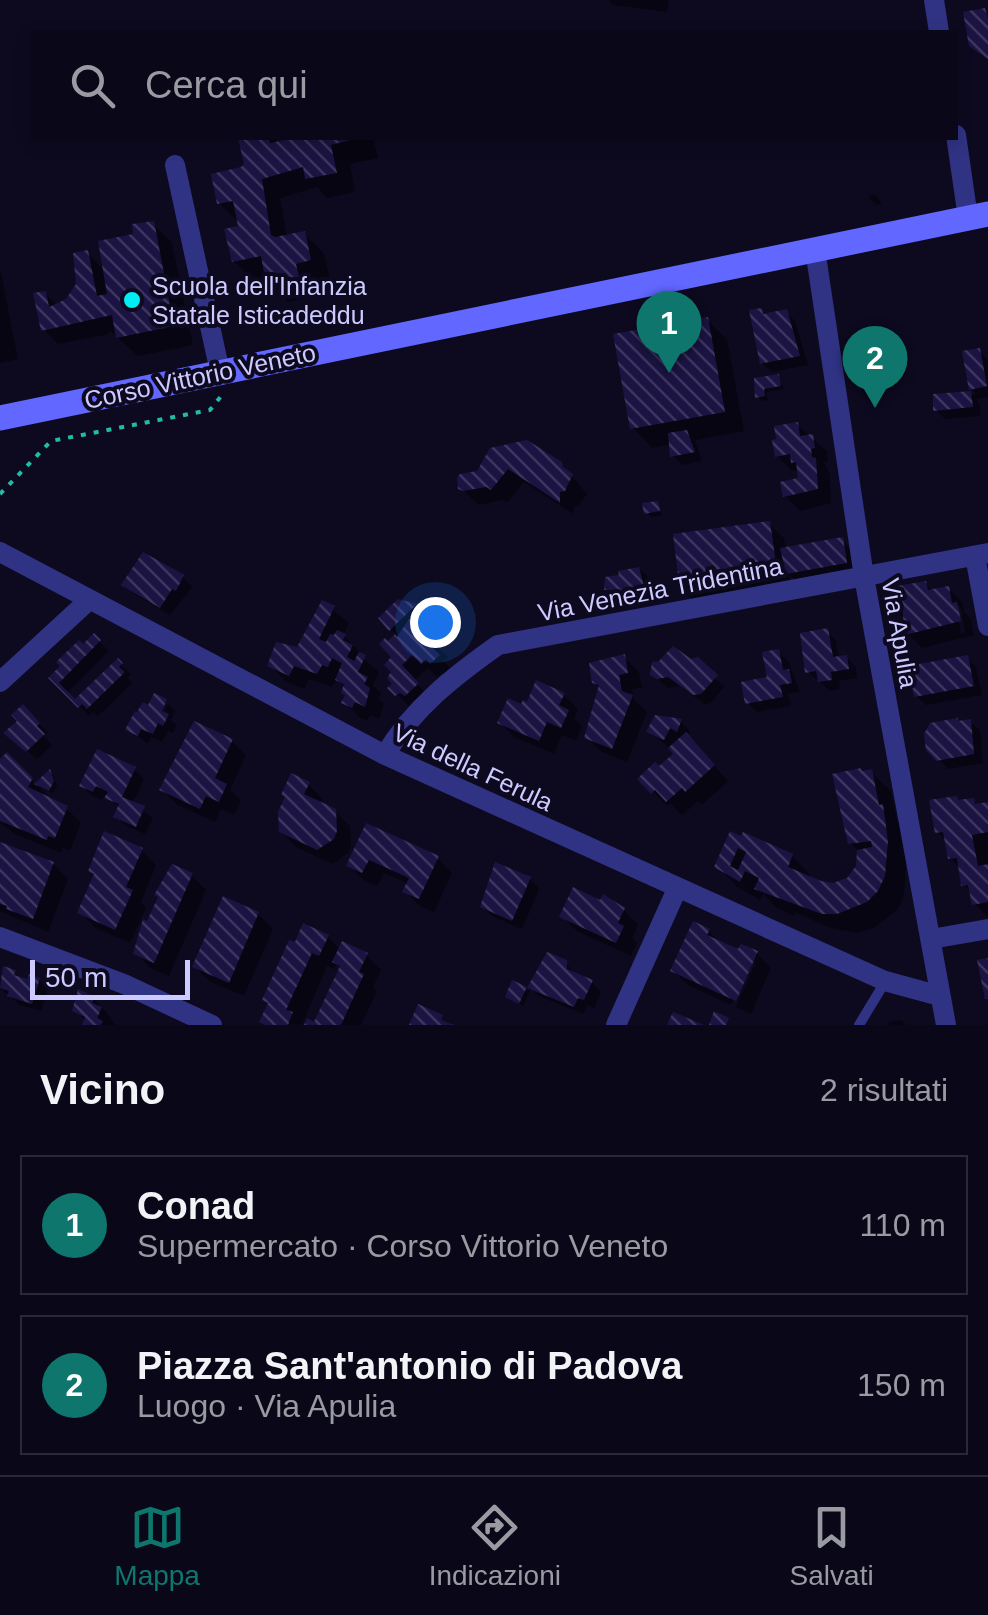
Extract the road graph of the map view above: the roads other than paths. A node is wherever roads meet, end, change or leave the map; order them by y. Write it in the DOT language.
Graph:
graph roads {
  1 [pos="934,0"];
  2 [pos="939,30"];
  3 [pos="957,140"];
  4 [pos="175,165"];
  5 [pos="978,216"];
  6 [pos="815,249"];
  7 [pos="222,381"];
  8 [pos="0,418"];
  9 [pos="0,552"];
  10 [pos="981,554"];
  11 [pos="864,578"];
  12 [pos="88,601"];
  13 [pos="988,626"];
  14 [pos="0,682"];
  15 [pos="385,755"];
  16 [pos="677,888"];
  17 [pos="988,929"];
  18 [pos="0,938"];
  19 [pos="931,939"];
  20 [pos="885,981"];
  21 [pos="940,996"];
  22 [pos="212,1025"];
  23 [pos="616,1025"];
  24 [pos="859,1025"];
  25 [pos="946,1025"];
  1 -- 2 [label="street"];
  3 -- 5 [label="street"];
  4 -- 7 [label="street"];
  5 -- 6 [label="main road, Corso Vittorio Veneto"];
  6 -- 7 [label="main road, Corso Vittorio Veneto"];
  6 -- 11 [label="street, Via Apulia"];
  7 -- 8 [label="main road, Corso Vittorio Veneto"];
  9 -- 12 [label="street, Via della Ferula"];
  10 -- 11 [label="street, Via Venezia Tridentina"];
  10 -- 13 [label="street"];
  11 -- 15 [label="street, Via Venezia Tridentina"];
  11 -- 19 [label="street, Via Apulia"];
  12 -- 14 [label="street"];
  12 -- 15 [label="street, Via della Ferula"];
  15 -- 16 [label="street, Via della Ferula"];
  16 -- 20 [label="street, Via della Ferula"];
  16 -- 23 [label="street"];
  17 -- 19 [label="street"];
  18 -- 22 [label="street"];
  19 -- 21 [label="street, Via Apulia"];
  20 -- 21 [label="street, Via della Ferula"];
  20 -- 24 [label="lane"];
  21 -- 25 [label="street, Via Apulia"];
}
